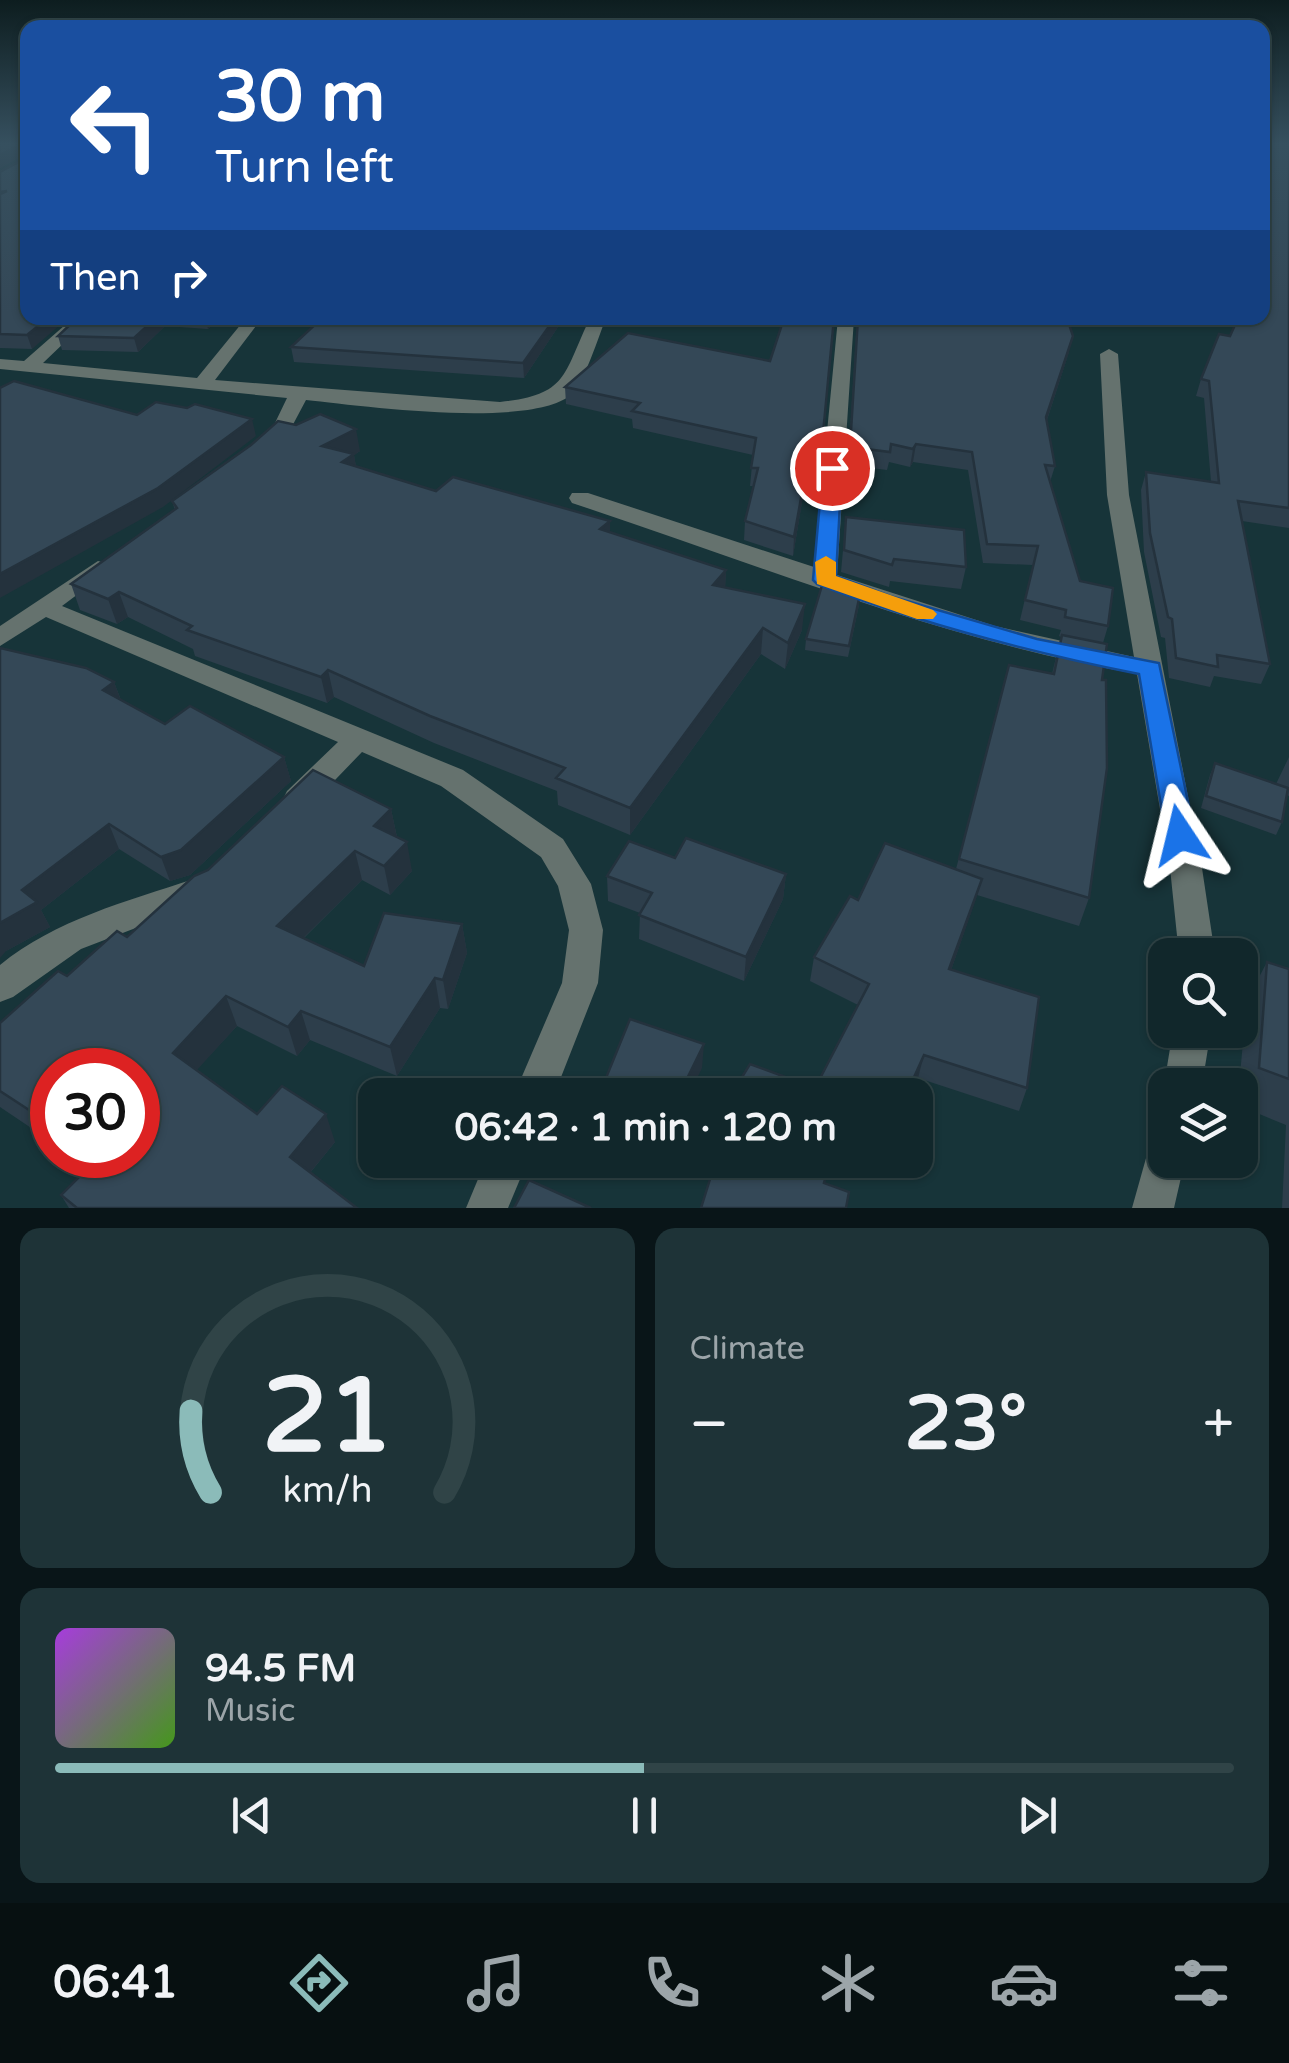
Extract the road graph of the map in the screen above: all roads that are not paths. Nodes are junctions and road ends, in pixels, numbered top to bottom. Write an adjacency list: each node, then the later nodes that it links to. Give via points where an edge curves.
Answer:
1 (74, 325): 7 (street)
2 (248, 325): 8 (street)
3 (595, 325): 9 (street, via 566,390 538,404 500,408)
4 (845, 325): 13 (street)
5 (1109, 354): 16 (street, via 1118,495)
6 (0, 364): 7 (street)
7 (29, 366): 8 (street)
8 (202, 383): 9 (street)
9 (299, 394): 10 (street, via 282,428)
10 (247, 462)
11 (580, 498): 13 (street)
12 (119, 554): 14 (street)
13 (824, 580): 16 (street, via 1035,646)
14 (43, 607): 15 (street); 17 (street)
15 (0, 638)
16 (1150, 668): 20 (street)
17 (358, 739): 18 (street); 22 (street, via 452,778 509,816 552,848 574,884 586,930 580,983)
18 (276, 820)
19 (224, 870): 21 (street, via 204,888 93,925 22,965)
20 (1195, 938)
21 (0, 986)
22 (541, 1078)
23 (500, 1178): 25 (street)
24 (1160, 1178): 26 (street)
25 (488, 1208)
26 (1153, 1208)

